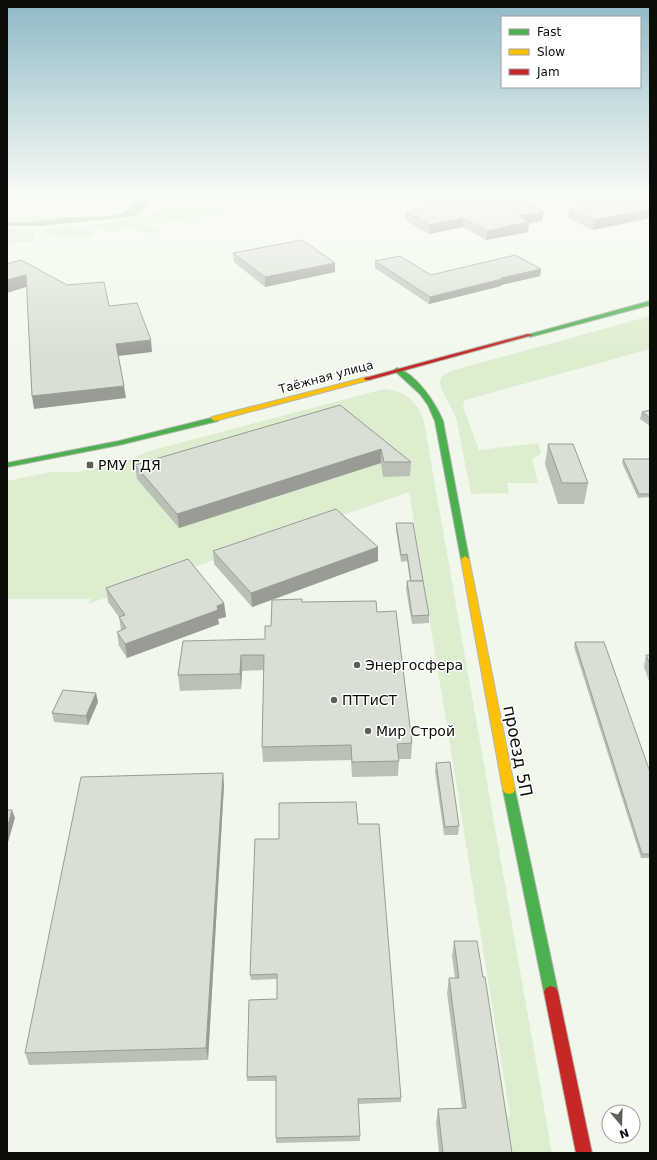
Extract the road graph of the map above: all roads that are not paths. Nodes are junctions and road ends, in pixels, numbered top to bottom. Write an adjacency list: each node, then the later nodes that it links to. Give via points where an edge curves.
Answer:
1 (650, 303): 2 (main road, Таёжная улица)
2 (397, 370): 3 (main road, Таёжная улица, via 149,436); 4 (main road, проезд 5П, via 427,395 439,421 503,758)
3 (7, 465)
4 (584, 1153)

